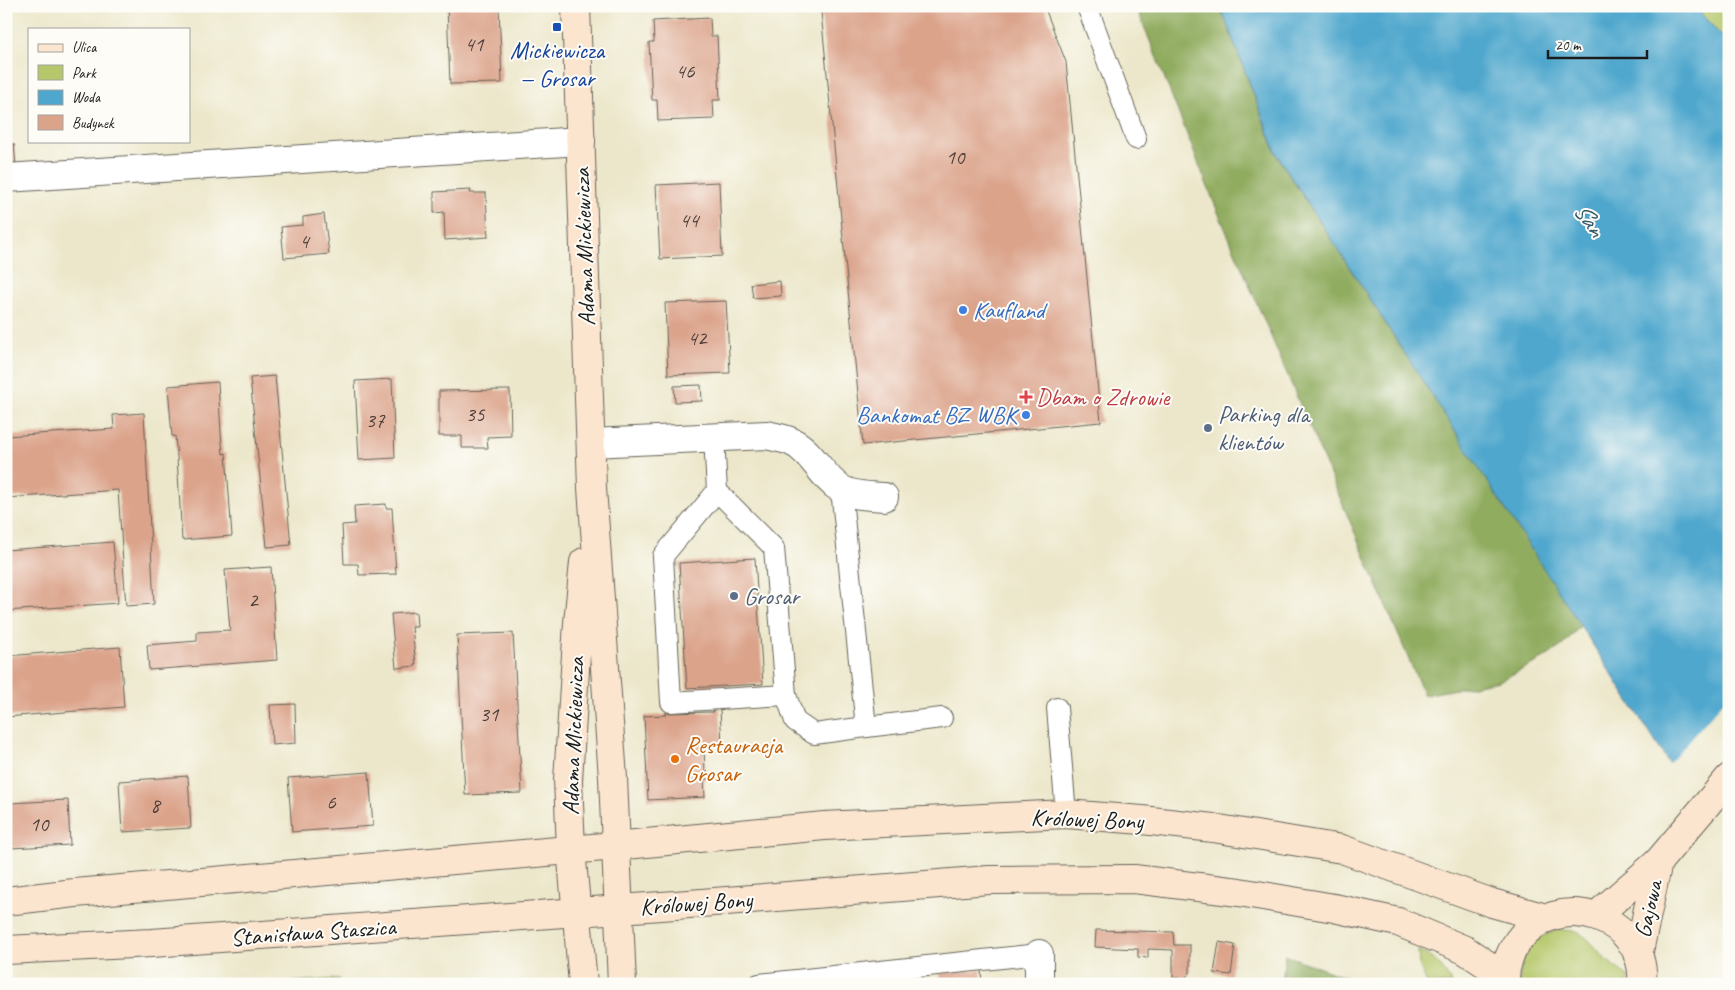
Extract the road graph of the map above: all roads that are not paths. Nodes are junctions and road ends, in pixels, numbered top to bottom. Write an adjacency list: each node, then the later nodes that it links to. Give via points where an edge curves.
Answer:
1 (576, 6): 4 (main road, Adama Mickiewicza)
2 (1087, 6): 3 (lane)
3 (1136, 139)
4 (581, 141): 5 (street); 7 (main road, Adama Mickiewicza)
5 (6, 178)
6 (714, 437): 7 (street); 9 (street, via 767,435 790,440); 10 (lane)
7 (591, 443): 8 (main road, Adama Mickiewicza)
8 (592, 488): 18 (main road, Adama Mickiewicza); 19 (main road, Adama Mickiewicza, via 578,623 569,770)
9 (841, 489): 11 (street); 15 (lane)
10 (716, 490): 12 (lane, via 774,548); 12 (lane, via 663,556 670,702)
11 (884, 497)
12 (786, 695): 15 (lane, via 795,721 814,734)
13 (1057, 708): 17 (lane)
14 (942, 718): 15 (lane)
15 (866, 727)
16 (1729, 778): 20 (main road, Gajowa)
17 (1066, 814): 18 (main road, Królowej Bony, via 824,826); 25 (main road, Królowej Bony, via 1204,827 1342,848 1492,903)
18 (615, 846): 19 (main road); 22 (main road, Adama Mickiewicza)
19 (571, 849): 21 (main road, via 75,892); 23 (main road, Adama Mickiewicza)
20 (1658, 862): 24 (main road, Gajowa); 28 (main road, Gajowa)
21 (6, 901)
22 (619, 909): 23 (main road, Stanisława Staszica); 29 (main road, Królowej Bony, via 989,880 1134,879 1334,908 1398,922 1465,950); 31 (main road, Adama Mickiewicza)
23 (576, 913): 26 (main road, Stanisława Staszica, via 162,943); 30 (main road, Adama Mickiewicza)
24 (1596, 916): 25 (main road, via 1562,913); 28 (main road, via 1621,931)
25 (1546, 918): 29 (main road, via 1533,925 1513,948 1507,961)
26 (6, 950)
27 (1039, 954): 32 (lane); 33 (street)
28 (1638, 956): 34 (main road)
29 (1505, 980)
30 (583, 984)
31 (622, 984)
32 (759, 984)
33 (1039, 984)
34 (1642, 984)

